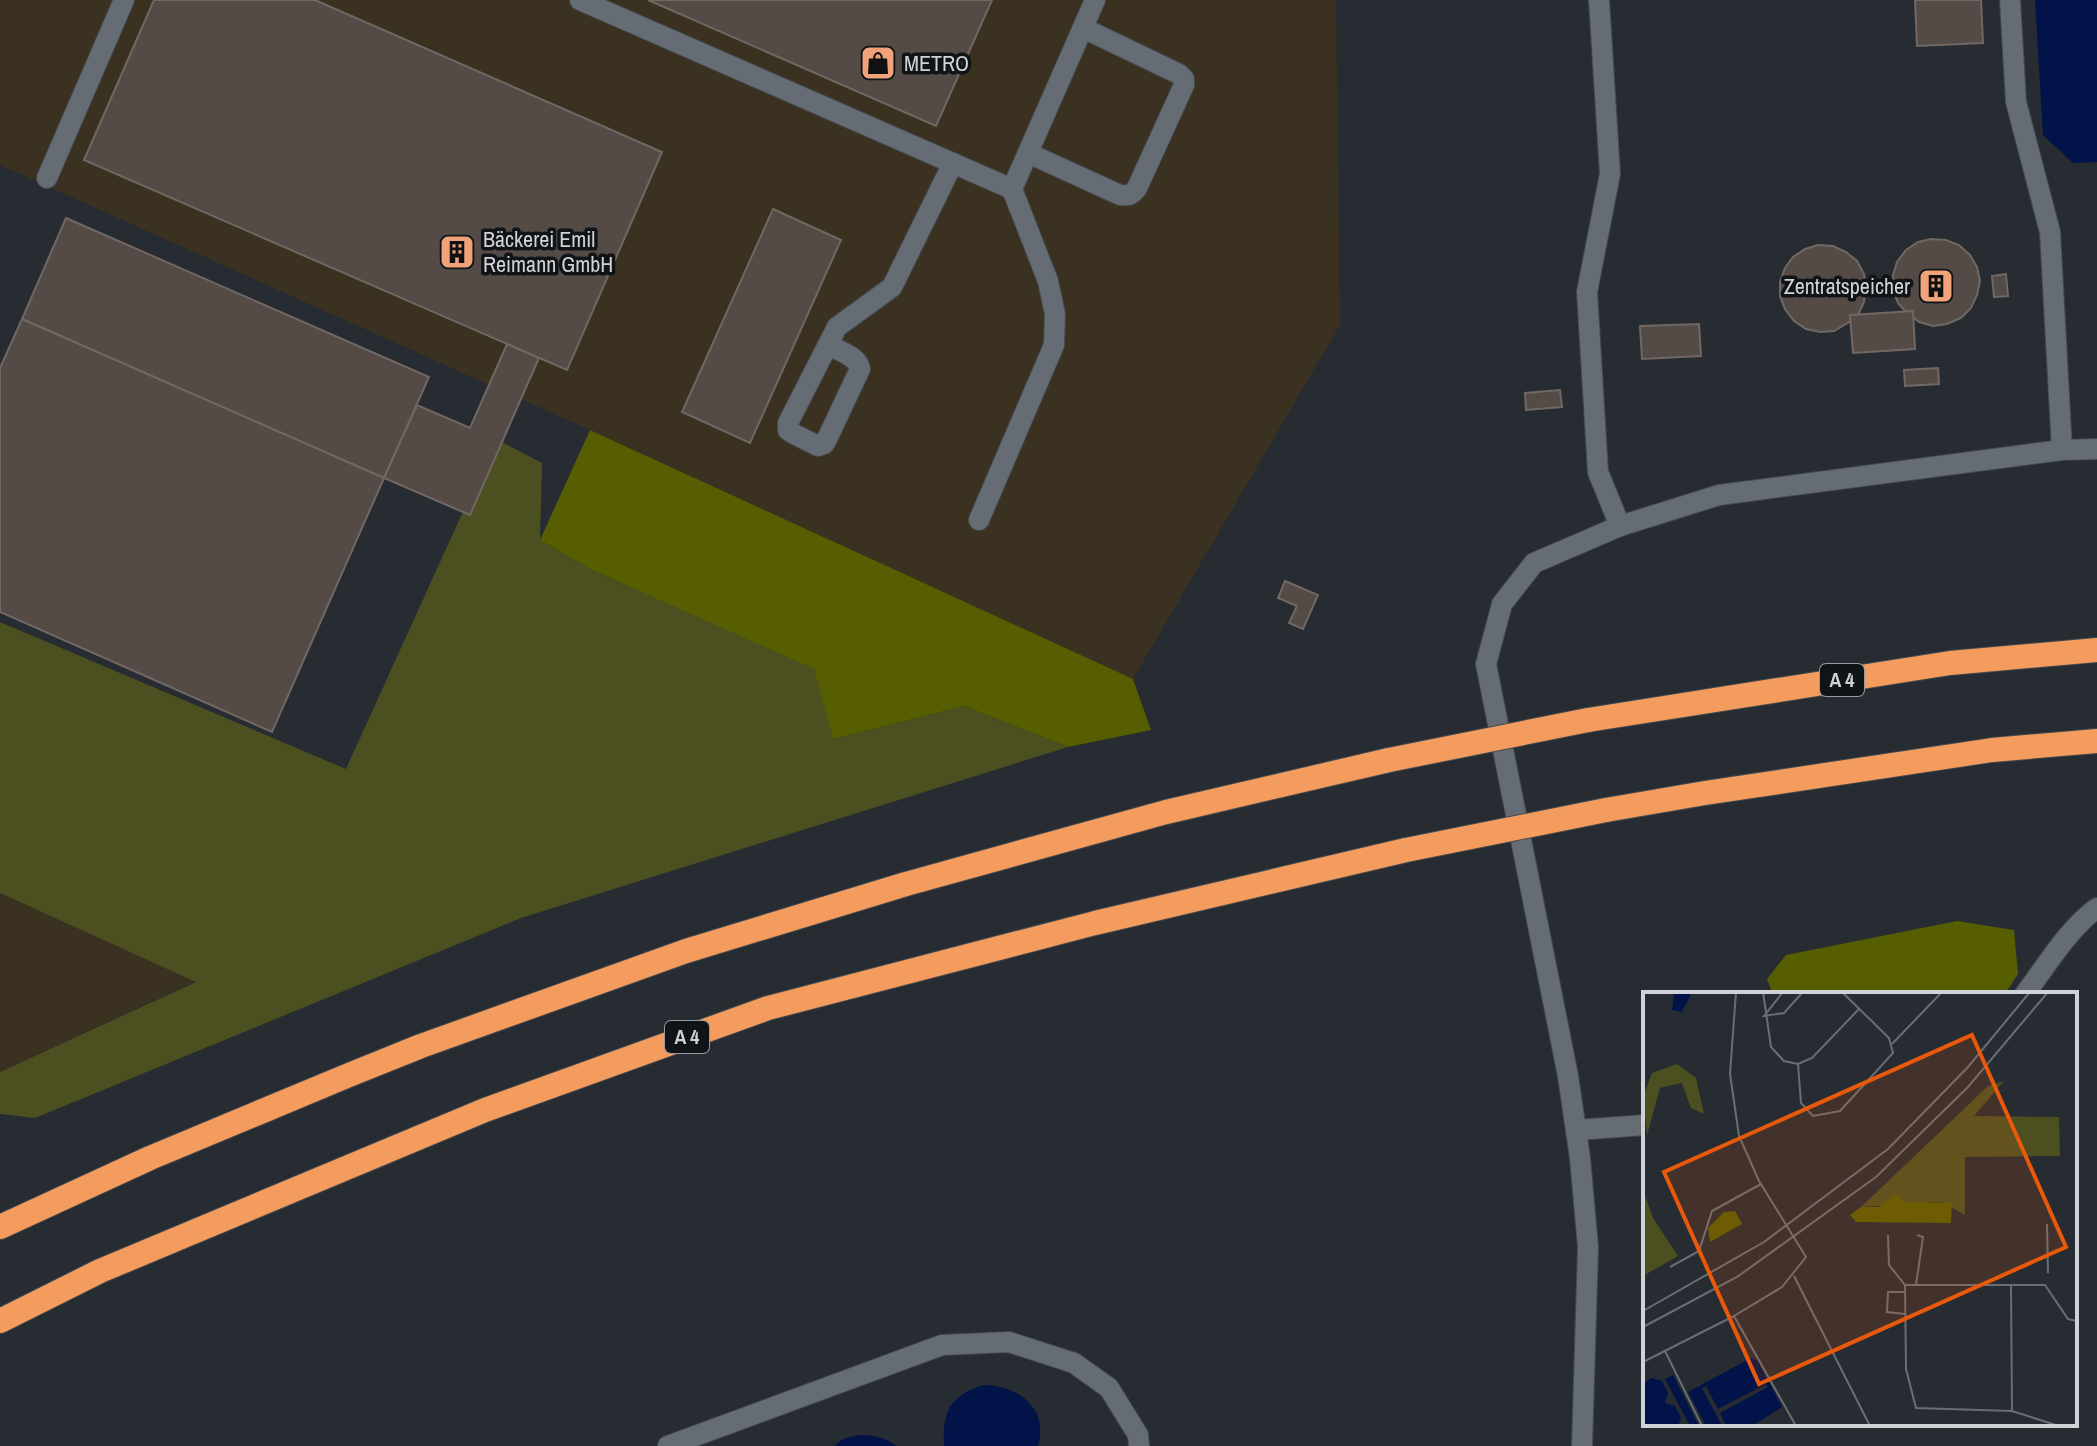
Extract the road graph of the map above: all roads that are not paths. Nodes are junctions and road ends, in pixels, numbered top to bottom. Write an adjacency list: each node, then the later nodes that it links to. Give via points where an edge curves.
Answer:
1 (124, 0): 9 (lane)
2 (580, 0): 8 (lane)
3 (1095, 0): 6 (lane)
4 (1599, 0): 15 (lane, via 1610,174 1587,292 1598,472)
5 (2010, 0): 13 (lane, via 2016,102 2050,232)
6 (1083, 28): 7 (lane); 7 (lane, via 1179,74 1184,85 1137,188 1128,196)
7 (1028, 153): 10 (lane)
8 (953, 163): 10 (lane); 11 (lane, via 892,287 837,327)
9 (47, 178)
10 (1012, 189): 14 (lane, via 1048,281 1054,345)
11 (828, 345): 11 (lane, via 788,423 788,430 818,446 827,439 860,369 855,359)
12 (2097, 449): 13 (lane)
13 (2062, 450): 15 (lane, via 1719,495)
14 (979, 520)
15 (1620, 526): 21 (lane, via 1534,563 1502,604 1486,664)
16 (2097, 650): 22 (highway, A 4, bridge, via 1950,663 1588,720 1166,812 686,951 421,1046 150,1158)
17 (2097, 741): 23 (highway, A 4, bridge, via 1992,750 1705,793 1406,850 768,1008 485,1110 100,1271)
18 (2097, 908): 19 (lane, via 2074,929)
19 (2027, 992)
20 (1643, 1125): 21 (lane)
21 (1576, 1130): 26 (lane, via 1588,1247)
22 (0, 1227)
23 (0, 1321)
24 (668, 1446): 25 (lane, via 942,1345 1009,1342 1074,1363 1109,1388 1138,1435)
25 (1139, 1446)
26 (1582, 1446)

